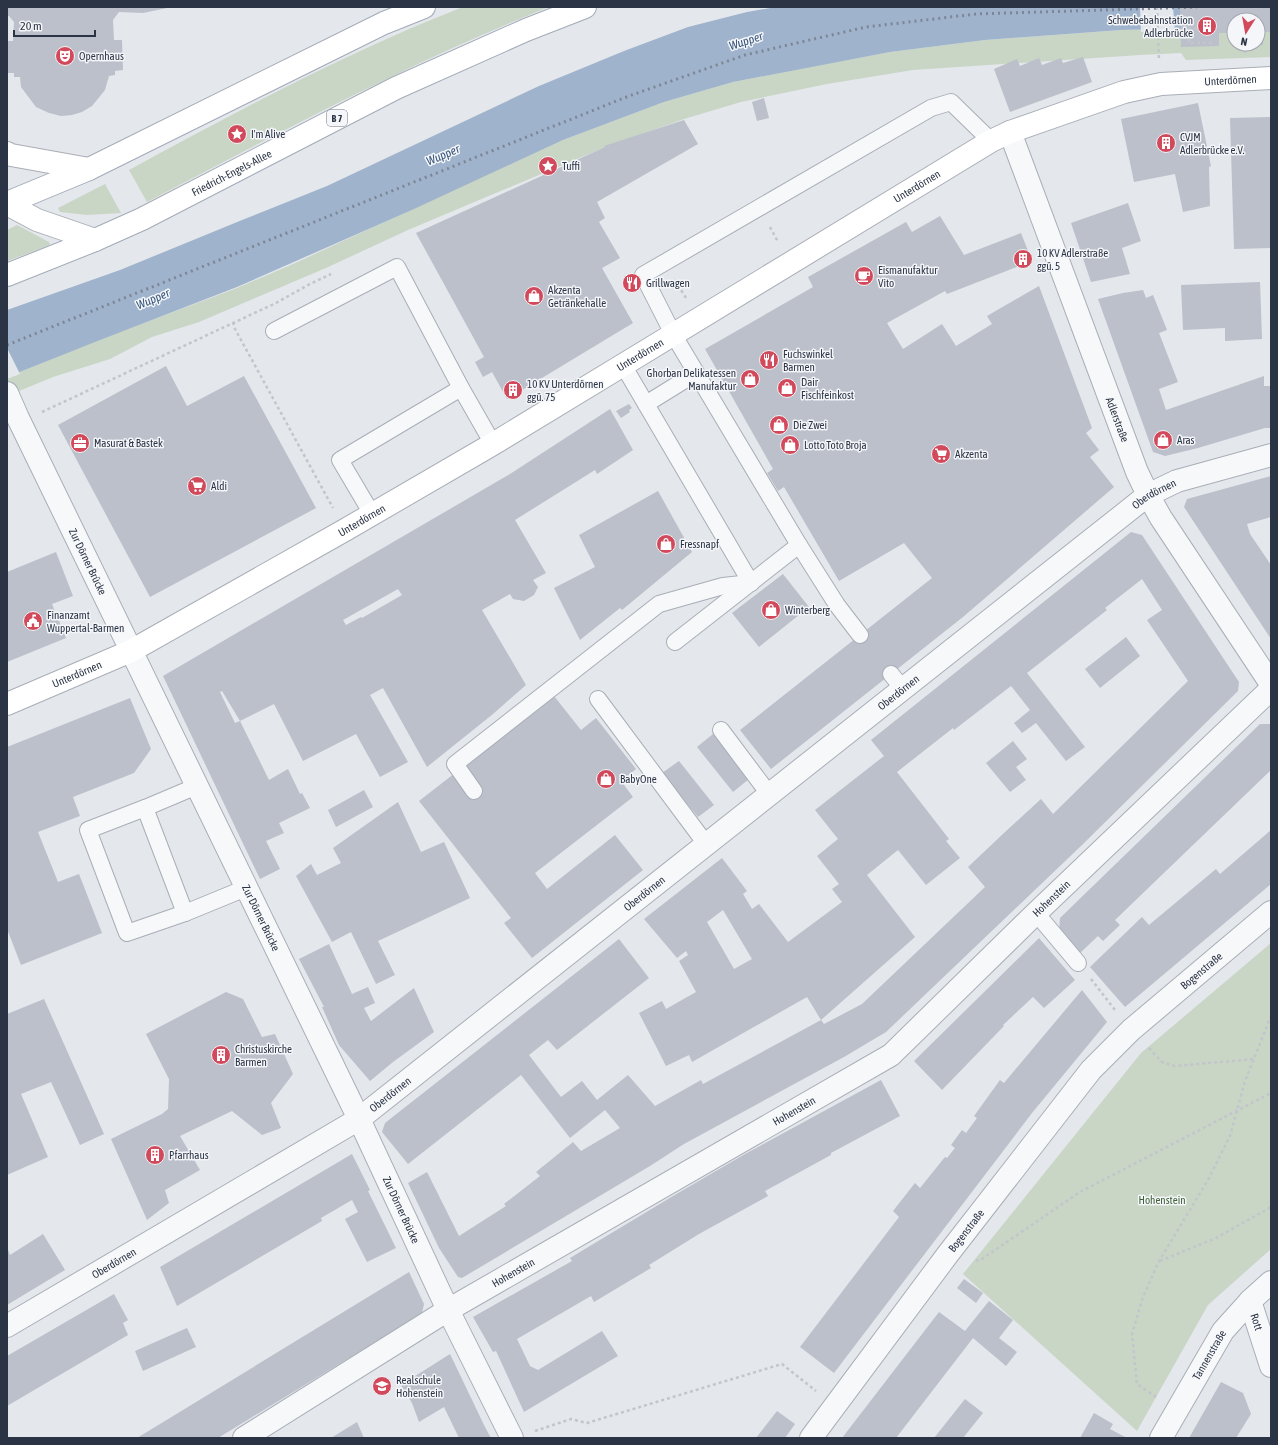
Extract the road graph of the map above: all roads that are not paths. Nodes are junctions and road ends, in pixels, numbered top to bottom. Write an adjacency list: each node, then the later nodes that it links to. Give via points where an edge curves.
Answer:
1 (424, 7): 7 (street, via 384,23)
2 (585, 7): 9 (street, Friedrich-Engels-Allee / B 7, via 526,30 396,88 142,219)
3 (1271, 78): 4 (street, Unterdörnen, via 1161,84 1124,92)
4 (1010, 132): 5 (street, Unterdörnen); 20 (street, Adlerstraße, via 1137,472)
5 (990, 141): 12 (street, Unterdörnen); 12 (lane, via 951,102 931,108 643,275)
6 (7, 152): 7 (street, via 34,160)
7 (89, 169): 8 (street)
8 (7, 204): 9 (street, via 37,220)
9 (95, 240): 10 (street, Friedrich-Engels-Allee / B 7)
10 (7, 275)
11 (274, 331): 15 (lane, via 397,267)
12 (673, 334): 13 (street, Unterdörnen); 14 (lane)
13 (623, 366): 17 (lane); 18 (street, Unterdörnen)
14 (696, 373): 17 (lane); 22 (lane)
15 (461, 388): 18 (lane); 21 (lane, via 340,460)
16 (11, 403): 26 (street, Zur Dörner Brücke)
17 (646, 404): 23 (lane)
18 (493, 444): 21 (street, Unterdörnen)
19 (1271, 455): 20 (street, Oberdörnen, via 1177,481)
20 (1148, 495): 27 (street, Adlerstraße); 34 (street, Oberdörnen, via 897,682)
21 (372, 514): 26 (street, Unterdörnen)
22 (799, 545): 23 (lane); 24 (lane, via 829,594)
23 (751, 583): 25 (lane); 33 (lane, via 723,586 659,604 455,764)
24 (860, 635)
25 (675, 642)
26 (131, 651): 30 (street, Unterdörnen); 32 (street, Zur Dörner Brücke)
27 (1271, 684)
28 (1271, 690): 40 (street, Hohenstein)
29 (598, 699): 36 (lane)
30 (7, 704)
31 (721, 730): 34 (lane)
32 (197, 786): 35 (lane); 37 (street, Zur Dörner Brücke)
33 (474, 791)
34 (769, 794): 36 (street, Oberdörnen)
35 (145, 808): 39 (lane); 39 (lane, via 88,830 127,933)
36 (706, 844): 42 (street, Oberdörnen)
37 (246, 888): 39 (lane); 42 (street, Zur Dörner Brücke)
38 (1271, 912): 50 (street, Bogenstraße, via 1132,1030 1091,1070 948,1254)
39 (185, 913)
40 (1036, 913): 41 (lane); 45 (street, Hohenstein, via 890,1055)
41 (1078, 963)
42 (359, 1119): 45 (street, Zur Dörner Brücke); 46 (street, Oberdörnen)
43 (1271, 1282): 44 (street, Tannenstraße)
44 (1250, 1301): 47 (street, Rott); 51 (street, Tannenstraße, via 1222,1331)
45 (448, 1310): 48 (street, Hohenstein); 49 (street, Zur Dörner Brücke)
46 (7, 1326)
47 (1271, 1366)
48 (244, 1438)
49 (512, 1438)
50 (811, 1438)
51 (1161, 1438)

